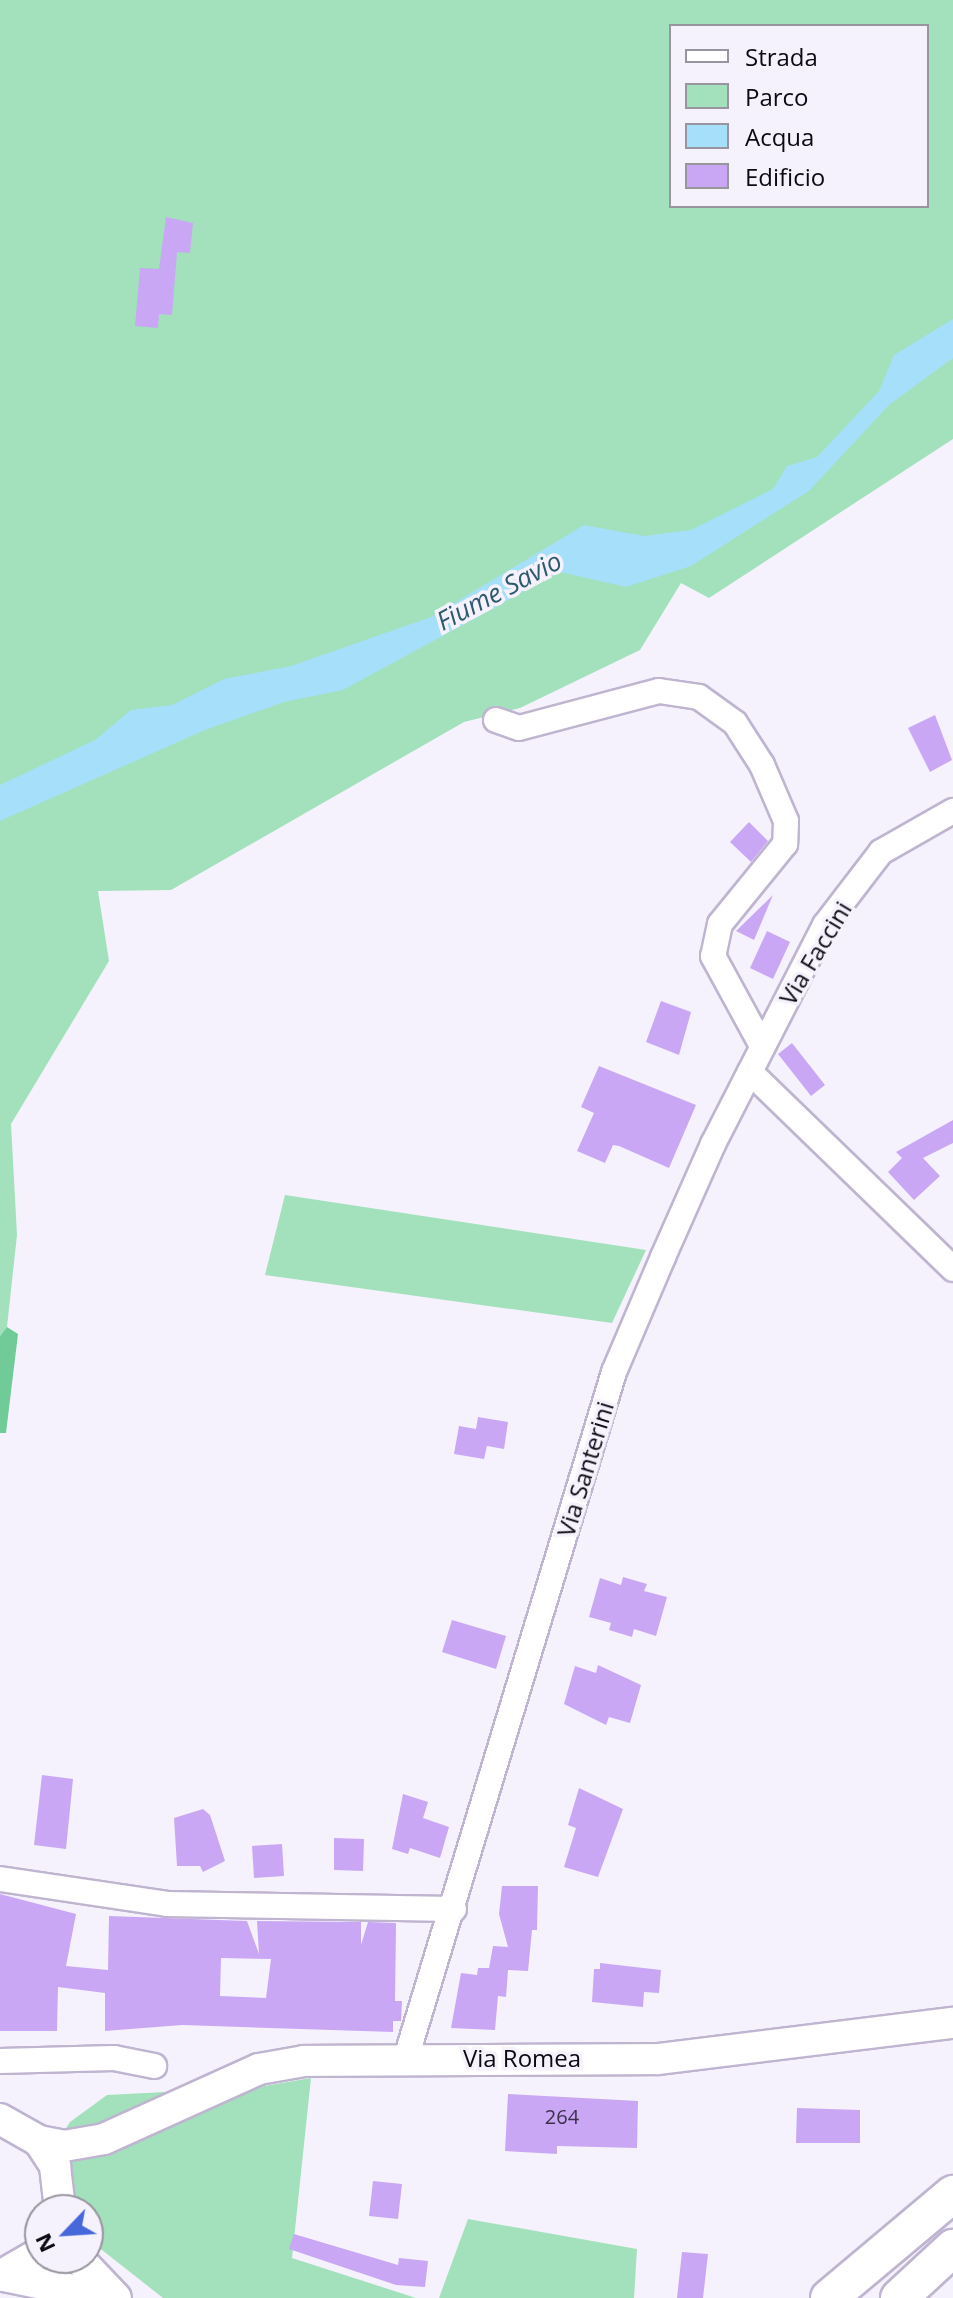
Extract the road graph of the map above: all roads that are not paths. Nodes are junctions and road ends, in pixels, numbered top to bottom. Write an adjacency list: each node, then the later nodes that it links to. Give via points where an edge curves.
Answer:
1 (496, 720): 3 (street, via 519,728 659,691 714,703 735,723 762,765 786,821 785,844 720,924 713,956)
2 (953, 811): 3 (street, Via Faccini, via 881,852 825,925)
3 (762, 1046): 4 (street, Via Santerini)
4 (750, 1072): 5 (street); 7 (street, Via Santerini, via 614,1372)
5 (953, 1269)
6 (0, 1879): 7 (street, via 167,1904)
7 (454, 1909): 9 (street, Via Santerini)
8 (953, 2023): 9 (main road, Via Romea, via 658,2059)
9 (406, 2058): 13 (main road, Via Romea, via 304,2061 259,2069)
10 (0, 2061): 11 (street, via 114,2058)
11 (154, 2066)
12 (0, 2119): 14 (main road, Via Romea)
13 (104, 2139): 14 (main road, Via Romea, via 64,2146); 16 (main road, Via Romea)
14 (39, 2141): 15 (main road, Via Romea, via 55,2166)
15 (60, 2194)
16 (66, 2194)
17 (953, 2194): 24 (highway)
18 (953, 2215): 25 (highway)
19 (953, 2248): 26 (highway)
20 (24, 2263): 22 (main road)
21 (92, 2274): 23 (main road)
22 (2, 2276): 23 (main road)
23 (114, 2298)
24 (829, 2298)
25 (864, 2298)
26 (899, 2298)

